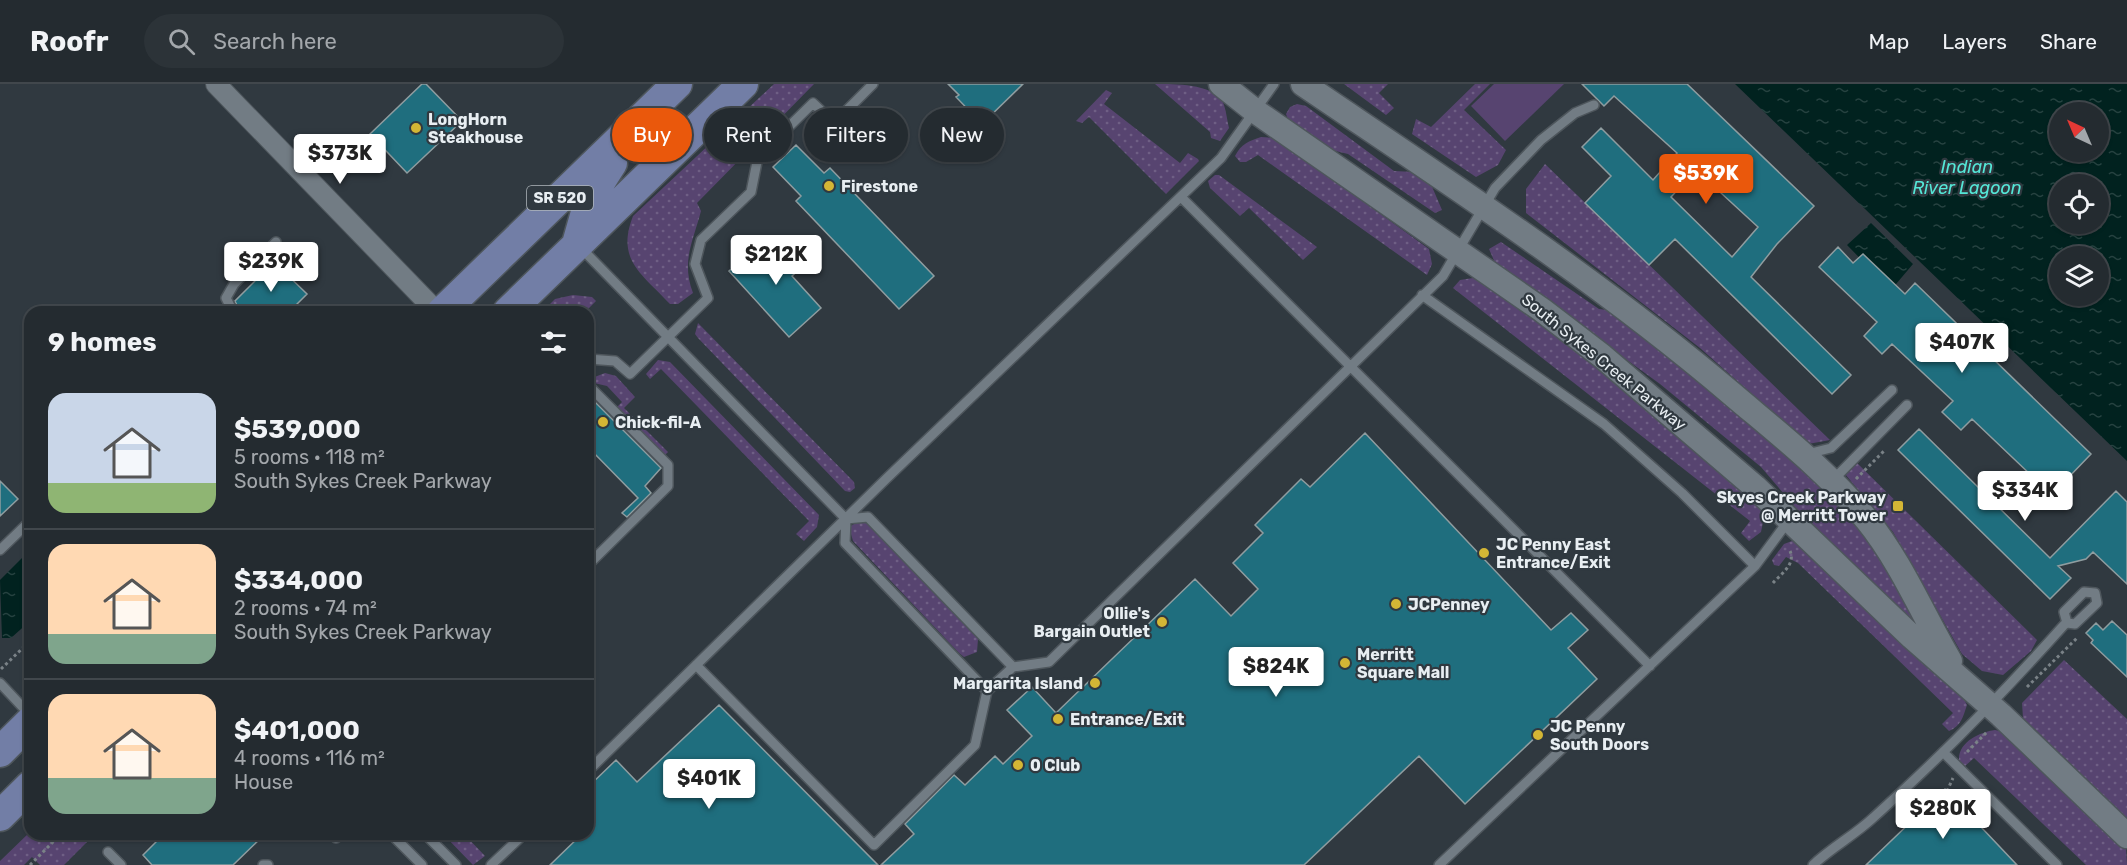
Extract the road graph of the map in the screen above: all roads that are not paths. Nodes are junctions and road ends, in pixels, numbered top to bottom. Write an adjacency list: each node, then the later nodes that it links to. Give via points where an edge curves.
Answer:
1 (216, 84): 17 (street)
2 (743, 84): 13 (main road, SR 520)
3 (1221, 84): 9 (street, South Sykes Creek Parkway)
4 (1274, 84): 9 (lane)
5 (1303, 84): 11 (street, South Sykes Creek Parkway)
6 (871, 85): 20 (lane, via 834,123 813,102 758,158 751,192 701,240 695,264 708,298)
7 (675, 86): 13 (main road, via 604,172 590,198); 18 (main road, SR 520)
8 (1594, 105): 11 (lane, via 1575,113 1550,132 1495,188)
9 (1255, 111): 10 (lane, via 1221,158); 14 (street, South Sykes Creek Parkway)
10 (1181, 197): 22 (lane); 28 (lane)
11 (1485, 207): 14 (lane); 26 (street, South Sykes Creek Parkway, via 1639,318)
12 (276, 242): 16 (lane, via 234,284 226,298)
13 (577, 244): 19 (main road, SR 520); 20 (lane)
14 (1457, 252): 15 (lane, via 1443,276); 30 (street, South Sykes Creek Parkway, via 1602,356)
15 (1422, 295): 22 (lane); 33 (lane, via 1604,424 1682,493)
16 (230, 306)
17 (431, 306)
18 (448, 306)
19 (514, 306)
20 (669, 337): 21 (lane, via 630,374 615,361); 28 (lane)
21 (594, 359)
22 (1350, 365): 36 (lane); 37 (lane, via 1049,662)
23 (1892, 390): 26 (lane, via 1831,448)
24 (594, 391): 32 (lane, via 668,465 668,486)
25 (1907, 405): 27 (lane)
26 (1804, 454): 27 (street, South Sykes Creek Parkway)
27 (1837, 486): 38 (street, South Sykes Creek Parkway, via 1870,523)
28 (846, 519): 35 (lane); 37 (lane, via 868,518); 40 (lane, via 846,543)
29 (24, 527): 31 (lane)
30 (1796, 527): 33 (lane); 38 (street, South Sykes Creek Parkway)
31 (0, 550)
32 (594, 559)
33 (1755, 566): 36 (lane)
34 (2067, 623): 34 (lane, via 2075,624 2097,603 2097,591 2084,592 2064,612); 41 (lane)
35 (696, 665): 40 (lane, via 874,845 975,745); 46 (lane)
36 (1650, 666): 58 (lane)
37 (1013, 667): 40 (lane)
38 (1959, 676): 41 (street, South Sykes Creek Parkway)
39 (0, 684): 42 (lane)
40 (987, 691)
41 (1990, 705): 45 (lane); 49 (street, South Sykes Creek Parkway)
42 (24, 709)
43 (24, 728): 44 (main road)
44 (0, 752)
45 (1943, 752): 59 (lane, via 1871,820); 60 (lane)
46 (594, 765)
47 (24, 792): 48 (main road)
48 (0, 816)
49 (2127, 836)
50 (397, 840): 55 (lane)
51 (431, 840): 56 (lane)
52 (518, 840): 57 (lane)
53 (108, 852): 54 (lane)
54 (121, 865)
55 (422, 865)
56 (456, 865)
57 (491, 865)
58 (1439, 865)
59 (1813, 865)
60 (2057, 865)

